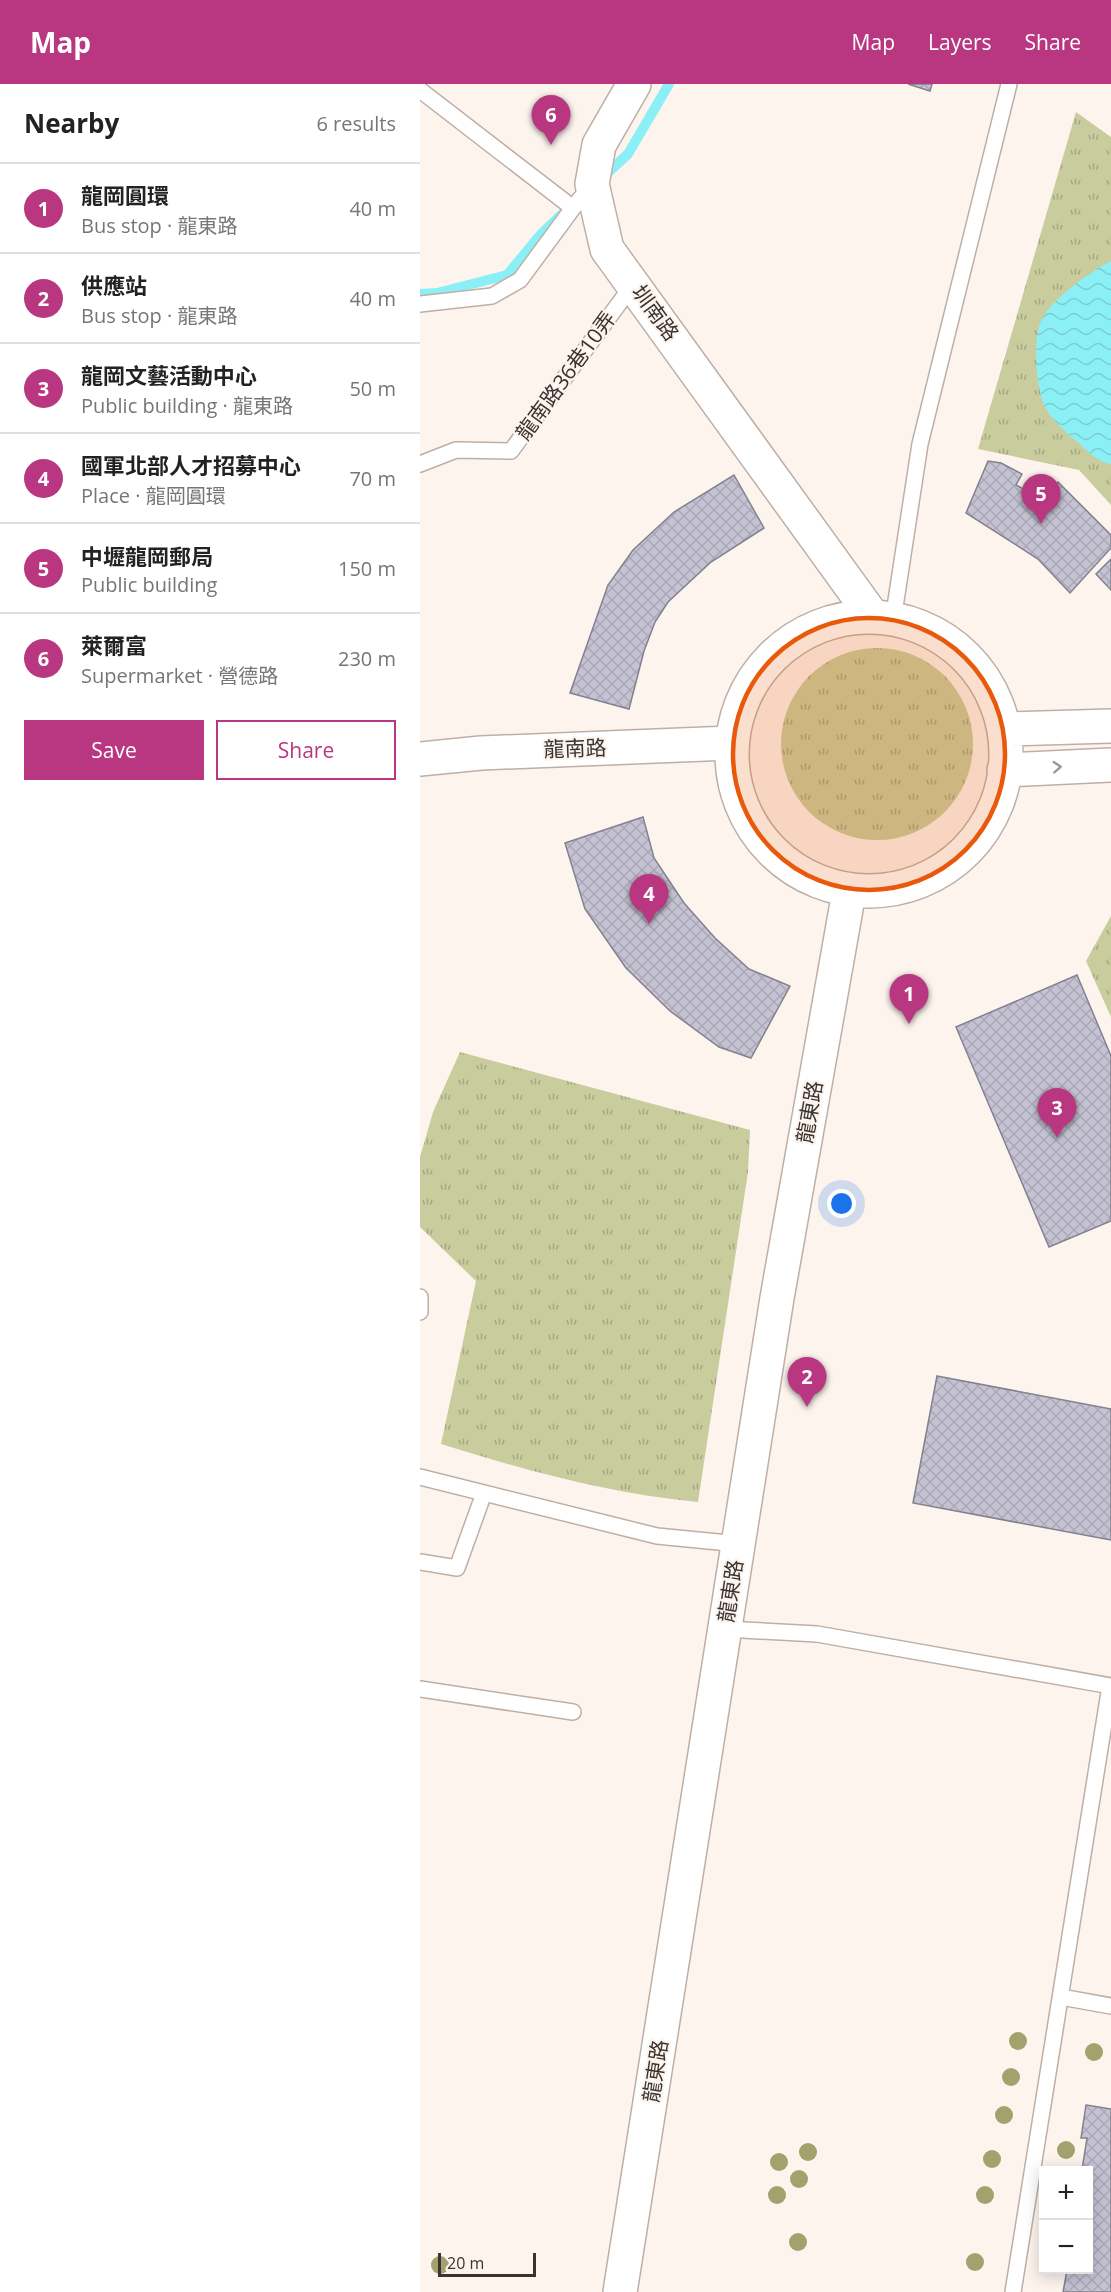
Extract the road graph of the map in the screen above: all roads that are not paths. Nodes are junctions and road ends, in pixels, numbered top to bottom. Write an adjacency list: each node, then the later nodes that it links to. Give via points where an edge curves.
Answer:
1 (634, 84): 4 (street, via 599,145)
2 (1009, 84): 8 (lane, via 920,444)
3 (420, 90): 4 (lane)
4 (582, 196): 5 (street, 圳南路, via 607,249); 6 (lane, via 520,280 492,296)
5 (634, 284): 7 (lane, 龍南路36巷10弄, via 511,451 456,450); 8 (street, 圳南路)
6 (420, 304)
7 (420, 464)
8 (882, 617): 10 (street, via 927,629 958,651 984,677 999,706); 11 (street, via 820,622 791,642 757,672 739,708)
9 (1111, 726): 10 (street)
10 (1004, 729): 14 (street)
11 (730, 743): 12 (street, 龍南路); 15 (street, via 738,790 750,825 776,854 806,877)
12 (420, 759)
13 (1111, 765): 14 (street, one-way to 13)
14 (1004, 770): 15 (street, via 995,813 972,848 927,879 887,889)
15 (849, 892): 20 (street, 龍東路, via 777,1298)
16 (420, 1297): 17 (lane)
17 (420, 1312)
18 (420, 1477): 19 (lane)
19 (484, 1493): 20 (lane, via 657,1536); 21 (lane, via 457,1568)
20 (739, 1544): 22 (street, 龍東路)
21 (420, 1562)
22 (725, 1629): 23 (lane, via 817,1634); 28 (street, 龍東路)
23 (1110, 1686): 26 (lane)
24 (420, 1689): 25 (lane)
25 (573, 1712)
26 (1061, 1997): 27 (lane); 29 (lane)
27 (1111, 2006)
28 (620, 2292)
29 (1013, 2292)

